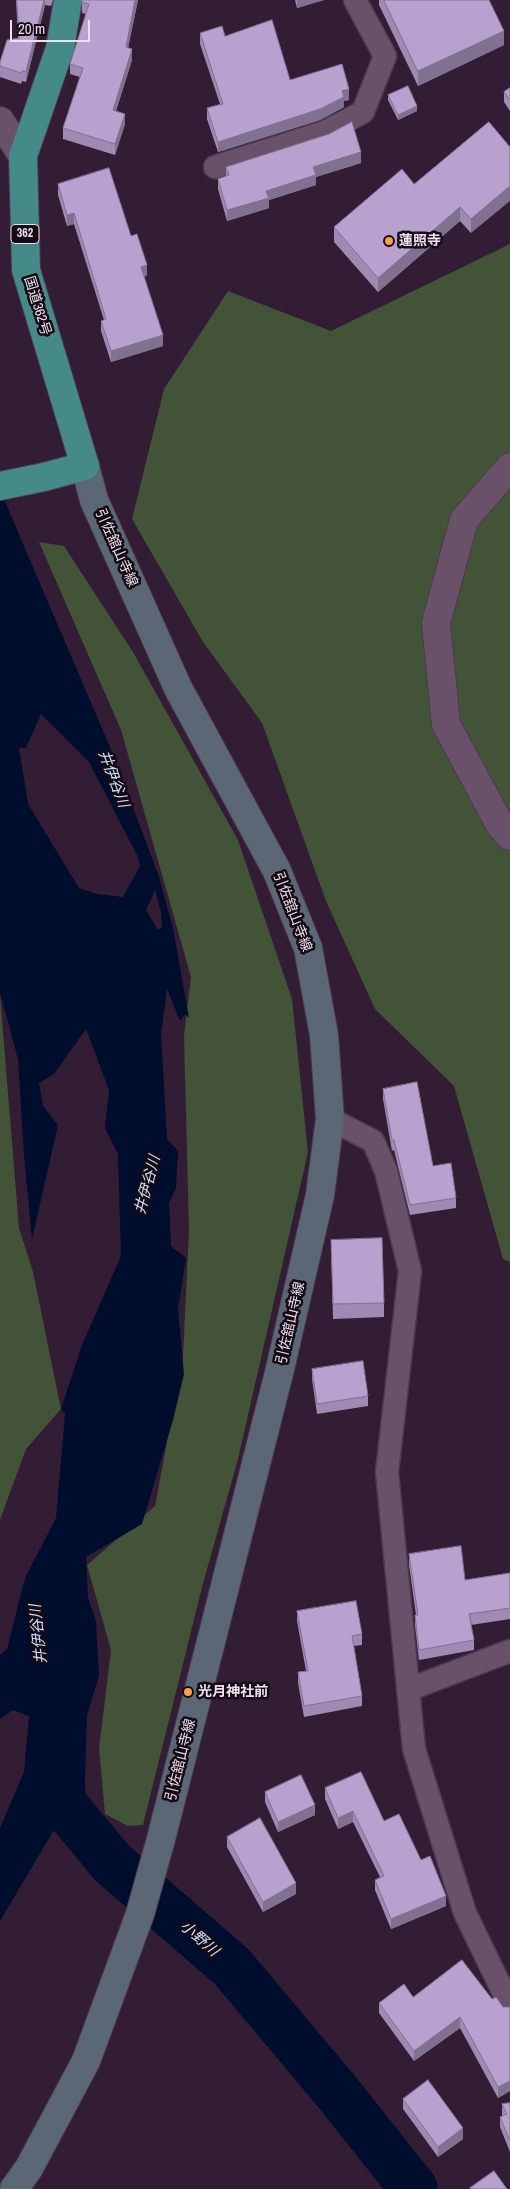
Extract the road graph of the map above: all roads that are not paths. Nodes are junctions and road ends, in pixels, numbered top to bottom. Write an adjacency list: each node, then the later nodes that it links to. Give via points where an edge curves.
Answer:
1 (68, 0): 4 (highway, 国道362号 / 362, via 60,48)
2 (355, 0): 5 (street, via 385,56 363,112 325,132)
3 (0, 121): 4 (street)
4 (23, 156): 6 (highway, 国道362号 / 362, via 26,270)
5 (215, 167)
6 (85, 466): 8 (highway); 10 (main road, 引佐舘山寺線, via 94,500 178,688 277,871 308,948 324,1035)
7 (510, 467): 9 (street, via 464,520 436,623 446,724 500,825)
8 (0, 486)
9 (510, 836)
10 (330, 1119): 12 (street, via 373,1141 386,1171 410,1270 387,1472); 14 (main road, 引佐舘山寺線, via 320,1195 280,1369 140,1914 86,2061 29,2168)
11 (510, 1651): 12 (street)
12 (410, 1689): 13 (street, via 414,1749 465,1912)
13 (510, 2006)
14 (14, 2189)

